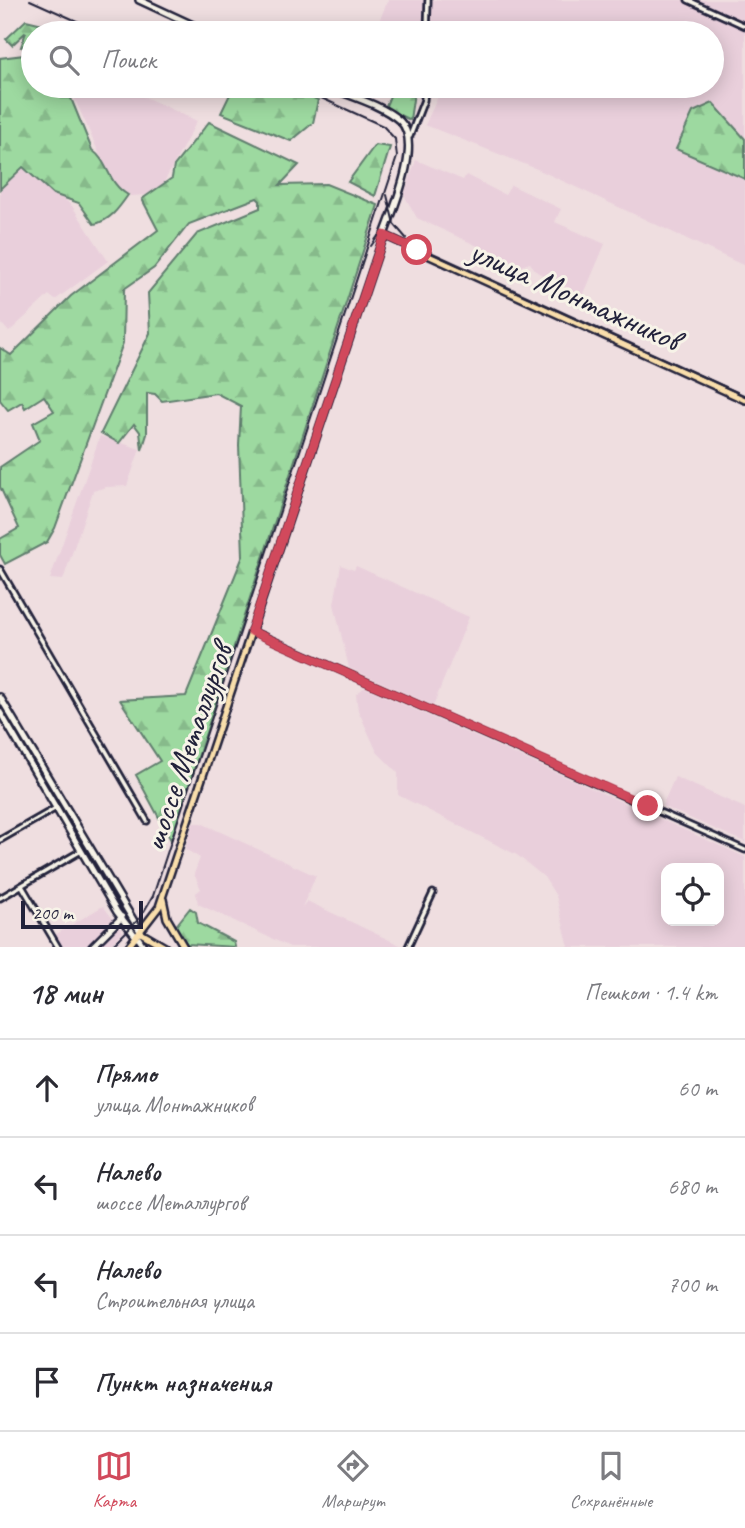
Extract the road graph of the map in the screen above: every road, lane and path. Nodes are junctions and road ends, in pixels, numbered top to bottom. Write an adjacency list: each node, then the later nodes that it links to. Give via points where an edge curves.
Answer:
1 (139, 0): 4 (main road)
2 (428, 0): 5 (street)
3 (688, 0): 6 (street)
4 (184, 21)
5 (427, 21)
6 (745, 26)
7 (351, 98): 9 (main road, via 398,120)
8 (424, 98): 9 (street)
9 (410, 136): 10 (main road, шоссе Металлургов, via 409,157)
10 (384, 235): 11 (main road, улица Монтажников); 13 (main road, шоссе Металлургов)
11 (745, 400)
12 (0, 569): 17 (street)
13 (251, 631): 20 (street); 24 (main road, шоссе Металлургов)
14 (0, 698): 15 (main road)
15 (2, 710): 16 (main road); 19 (main road)
16 (56, 808): 18 (street); 21 (main road)
17 (146, 821)
18 (0, 840)
19 (88, 847): 21 (main road); 26 (main road)
20 (745, 850)
21 (81, 851): 22 (street); 27 (main road)
22 (22, 885): 25 (street); 30 (street)
23 (433, 893): 35 (street)
24 (163, 894): 28 (main road, шоссе Металлургов); 34 (main road, via 166,914)
25 (0, 898)
26 (127, 914): 27 (main road); 28 (main road)
27 (121, 918): 28 (main road); 31 (main road)
28 (139, 937): 29 (main road); 32 (main road, шоссе Металлургов); 33 (main road)
29 (161, 946)
30 (58, 947)
31 (92, 947)
32 (128, 947)
33 (144, 947)
34 (184, 947)
35 (408, 947)

